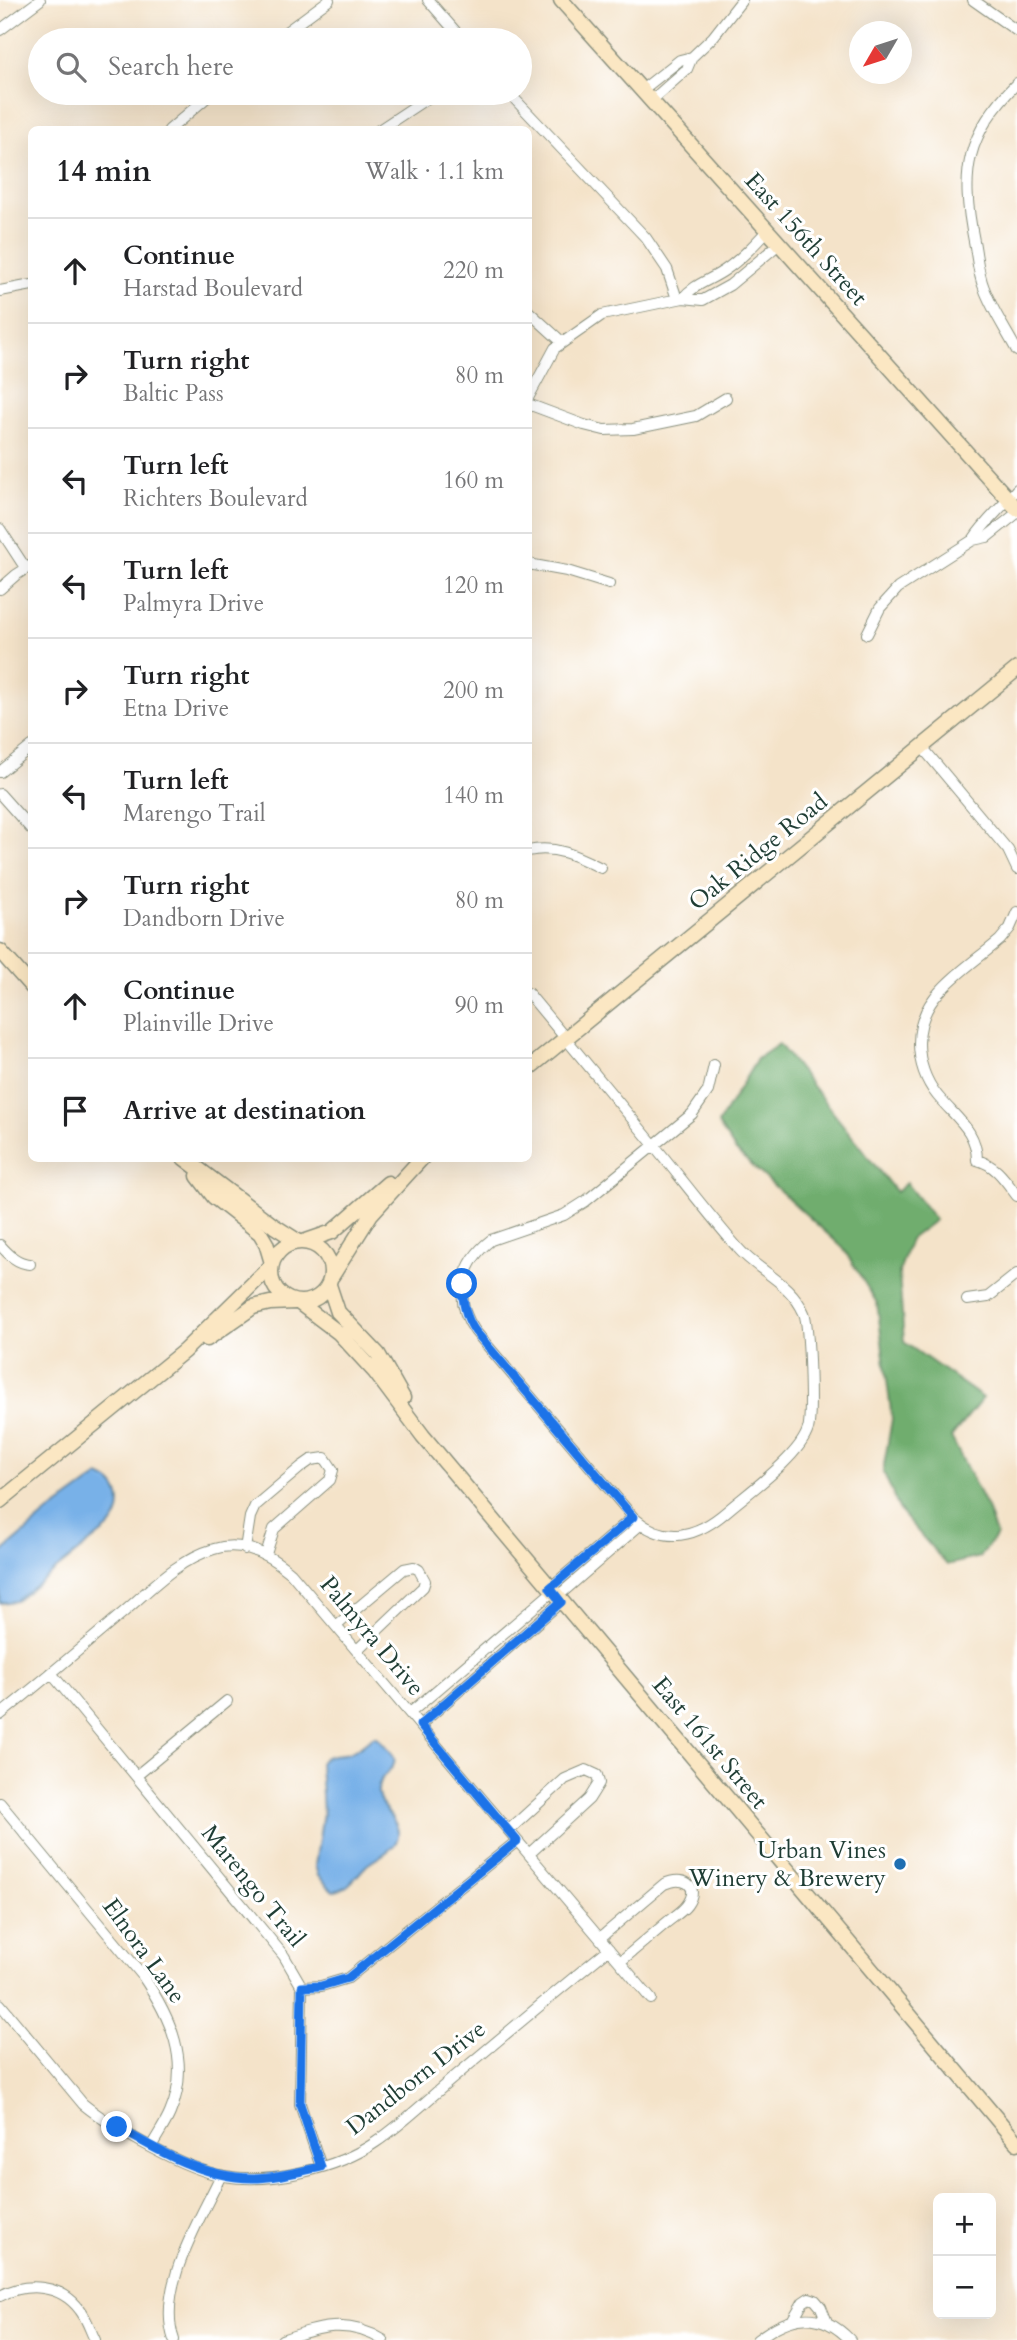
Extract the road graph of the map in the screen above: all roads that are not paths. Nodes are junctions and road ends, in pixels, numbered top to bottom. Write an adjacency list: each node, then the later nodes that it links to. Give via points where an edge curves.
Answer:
1 (40, 0): 7 (street)
2 (329, 0): 8 (street)
3 (428, 0): 9 (street)
4 (561, 0): 12 (street, East 156th Street)
5 (742, 0): 12 (street, via 692,57 687,69)
6 (973, 0): 10 (street)
7 (2, 24)
8 (291, 28)
9 (452, 28)
10 (1017, 31)
11 (1017, 83): 25 (street, via 991,112 974,143 966,188 983,287)
12 (647, 95): 18 (street, East 156th Street)
13 (198, 105): 16 (street)
14 (417, 105): 17 (street)
15 (520, 105): 22 (street, via 646,238)
16 (174, 126)
17 (385, 126)
18 (768, 231): 19 (street, East 156th Street); 22 (street, via 726,270 690,288)
19 (779, 244): 22 (street, via 721,290 702,300); 29 (street, East 156th Street)
20 (28, 286): 21 (street)
21 (0, 291)
22 (680, 299): 24 (street, via 602,315)
23 (532, 315): 24 (street)
24 (562, 342): 26 (street)
25 (1017, 351)
26 (532, 391)
27 (726, 398): 28 (street, via 683,421 623,430 584,425)
28 (532, 406)
29 (1015, 503): 31 (street, via 981,527); 31 (street, via 987,537)
30 (0, 529): 33 (street)
31 (973, 540): 37 (street, via 898,588 880,608)
32 (532, 565): 35 (street)
33 (28, 566)
34 (28, 568): 36 (street)
35 (609, 584)
36 (0, 589)
37 (867, 634)
38 (1017, 669): 39 (street, Oak Ridge Road)
39 (922, 747): 46 (street, via 1008,850); 51 (street, Oak Ridge Road)
40 (28, 749): 41 (street)
41 (0, 772)
42 (0, 794): 43 (street)
43 (28, 826)
44 (532, 850): 45 (street, via 570,852)
45 (600, 868)
46 (1017, 869)
47 (1017, 912): 59 (street, via 1000,940 933,999 920,1031 919,1053 933,1091 976,1142 977,1160 995,1168)
48 (0, 951): 49 (street)
49 (28, 982)
50 (532, 998): 51 (street)
51 (566, 1039): 53 (street, Oak Ridge Road); 54 (street)
52 (714, 1065): 54 (street, via 708,1091 692,1114)
53 (532, 1066)
54 (653, 1145): 71 (street, via 564,1215 491,1240 473,1258 462,1284 467,1319 475,1331); 71 (street, via 739,1250 790,1290 805,1315 810,1393 808,1429 796,1451 714,1523 687,1535 672,1535)
55 (187, 1162): 63 (street, via 215,1197 260,1233)
56 (189, 1162): 60 (street)
57 (415, 1162): 60 (street, via 335,1230)
58 (416, 1162): 65 (street, via 371,1214)
59 (1017, 1196)
60 (301, 1242): 63 (street, via 284,1247); 65 (street, via 321,1249 328,1257)
61 (0, 1245): 62 (street, via 11,1257)
62 (30, 1264)
63 (272, 1265): 67 (street, via 278,1292); 68 (street)
64 (1017, 1274): 66 (street, via 988,1297)
65 (330, 1280): 67 (street, via 315,1300); 69 (street, East 161st Street, via 338,1312 378,1354)
66 (967, 1300)
67 (297, 1302): 68 (street, via 253,1307); 69 (street, East 161st Street, via 339,1333)
68 (184, 1351): 70 (street)
69 (423, 1436): 74 (street, East 161st Street)
70 (0, 1501)
71 (637, 1520): 74 (street)
72 (246, 1549): 73 (street, Palmyra Drive); 73 (street, via 255,1506 301,1466 325,1458 333,1470 330,1480 274,1529); 77 (street, Palmyra Drive, via 212,1549 179,1565)
73 (266, 1554): 75 (street, Palmyra Drive, via 291,1573)
74 (555, 1595): 80 (street); 81 (street); 93 (street, East 161st Street)
75 (336, 1626): 76 (street, Palmyra Drive); 76 (street, via 404,1569 419,1570 423,1587)
76 (357, 1650): 80 (street, Palmyra Drive)
77 (51, 1673): 79 (street, Palmyra Drive); 82 (street, Marengo Trail)
78 (227, 1701): 82 (street)
79 (2, 1710)
80 (410, 1713): 81 (street, Palmyra Drive)
81 (420, 1725): 84 (street, Palmyra Drive)
82 (136, 1776): 90 (street, Marengo Trail, via 285,1956)
83 (0, 1803): 94 (street, Elnora Lane, via 142,1975 171,2023 178,2060 176,2091)
84 (509, 1830): 85 (street, Palmyra Drive); 86 (street, via 565,1779 586,1770 597,1775 599,1783 590,1799)
85 (517, 1841): 86 (street, Palmyra Drive); 90 (street, via 348,1978)
86 (528, 1854): 87 (street, Palmyra Drive)
87 (600, 1938): 88 (street, Palmyra Drive); 89 (street, via 664,1884 675,1879 688,1884 691,1892 685,1907)
88 (609, 1949): 89 (street, Palmyra Drive); 95 (street, Dandborn Drive, via 375,2143)
89 (620, 1962): 91 (street, Palmyra Drive)
90 (302, 1987): 95 (street, Marengo Trail, via 300,2104)
91 (651, 1998)
92 (0, 2004): 94 (street, Dandborn Drive, via 83,2104)
93 (1017, 2143)
94 (151, 2147): 96 (street, Dandborn Drive)
95 (321, 2167): 96 (street, Dandborn Drive, via 277,2177)
96 (221, 2175): 101 (street, via 171,2291 169,2326)
97 (0, 2296): 100 (street, via 27,2286 63,2294 80,2310)
98 (793, 2319): 99 (street); 99 (street, via 809,2298 821,2307); 104 (street)
99 (827, 2322): 105 (street)
100 (95, 2340)
101 (174, 2340)
102 (282, 2340): 103 (street, via 341,2326)
103 (383, 2340)
104 (757, 2340)
105 (850, 2340)

